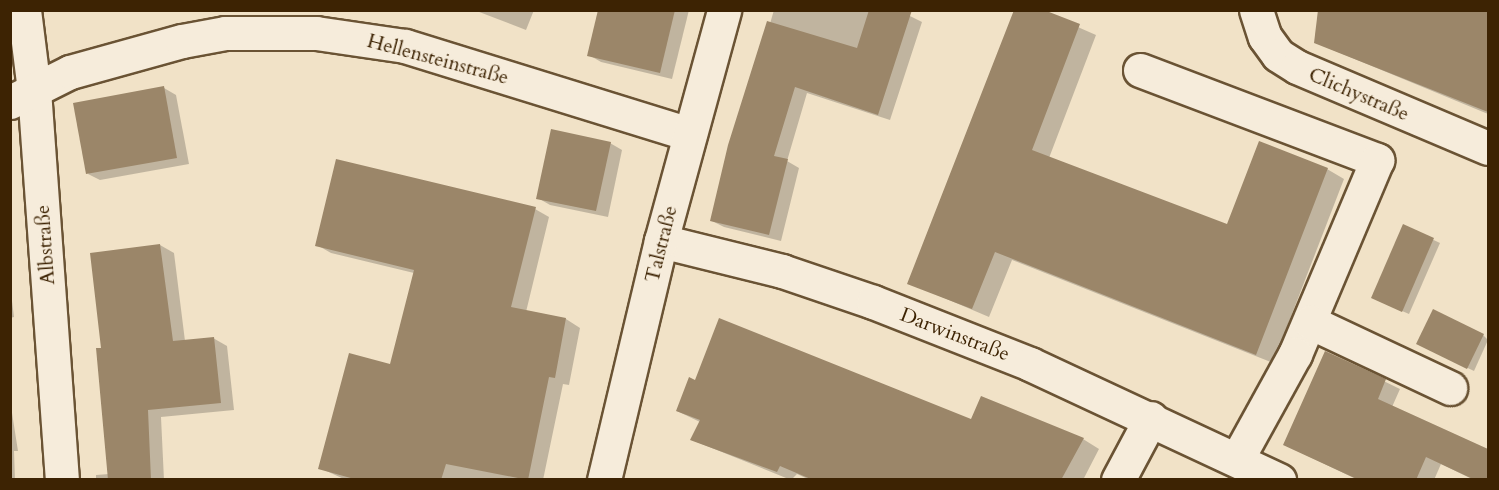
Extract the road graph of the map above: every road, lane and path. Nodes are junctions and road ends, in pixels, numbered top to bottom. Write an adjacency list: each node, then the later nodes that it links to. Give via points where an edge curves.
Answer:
1 (24, 10): 6 (street, Albstraße)
2 (724, 10): 7 (street, Talstraße)
3 (1256, 10): 8 (street, Clichystraße, via 1265,37 1278,55 1297,68)
4 (317, 22): 6 (street, Hellensteinstraße, via 182,40 101,62); 7 (street, Hellensteinstraße)
5 (1140, 70): 10 (street, via 1377,160)
6 (22, 96): 15 (street, Albstraße)
7 (690, 134): 9 (street, Talstraße)
8 (1488, 148)
9 (661, 241): 12 (street, Darwinstraße, via 782,271 873,302 1030,364); 16 (street, Talstraße)
10 (1310, 321): 11 (street); 13 (street)
11 (1450, 388)
12 (1151, 418): 13 (street, Darwinstraße); 14 (street)
13 (1237, 459): 17 (street, Darwinstraße)
14 (1125, 477)
15 (62, 480)
16 (604, 480)
17 (1279, 480)

